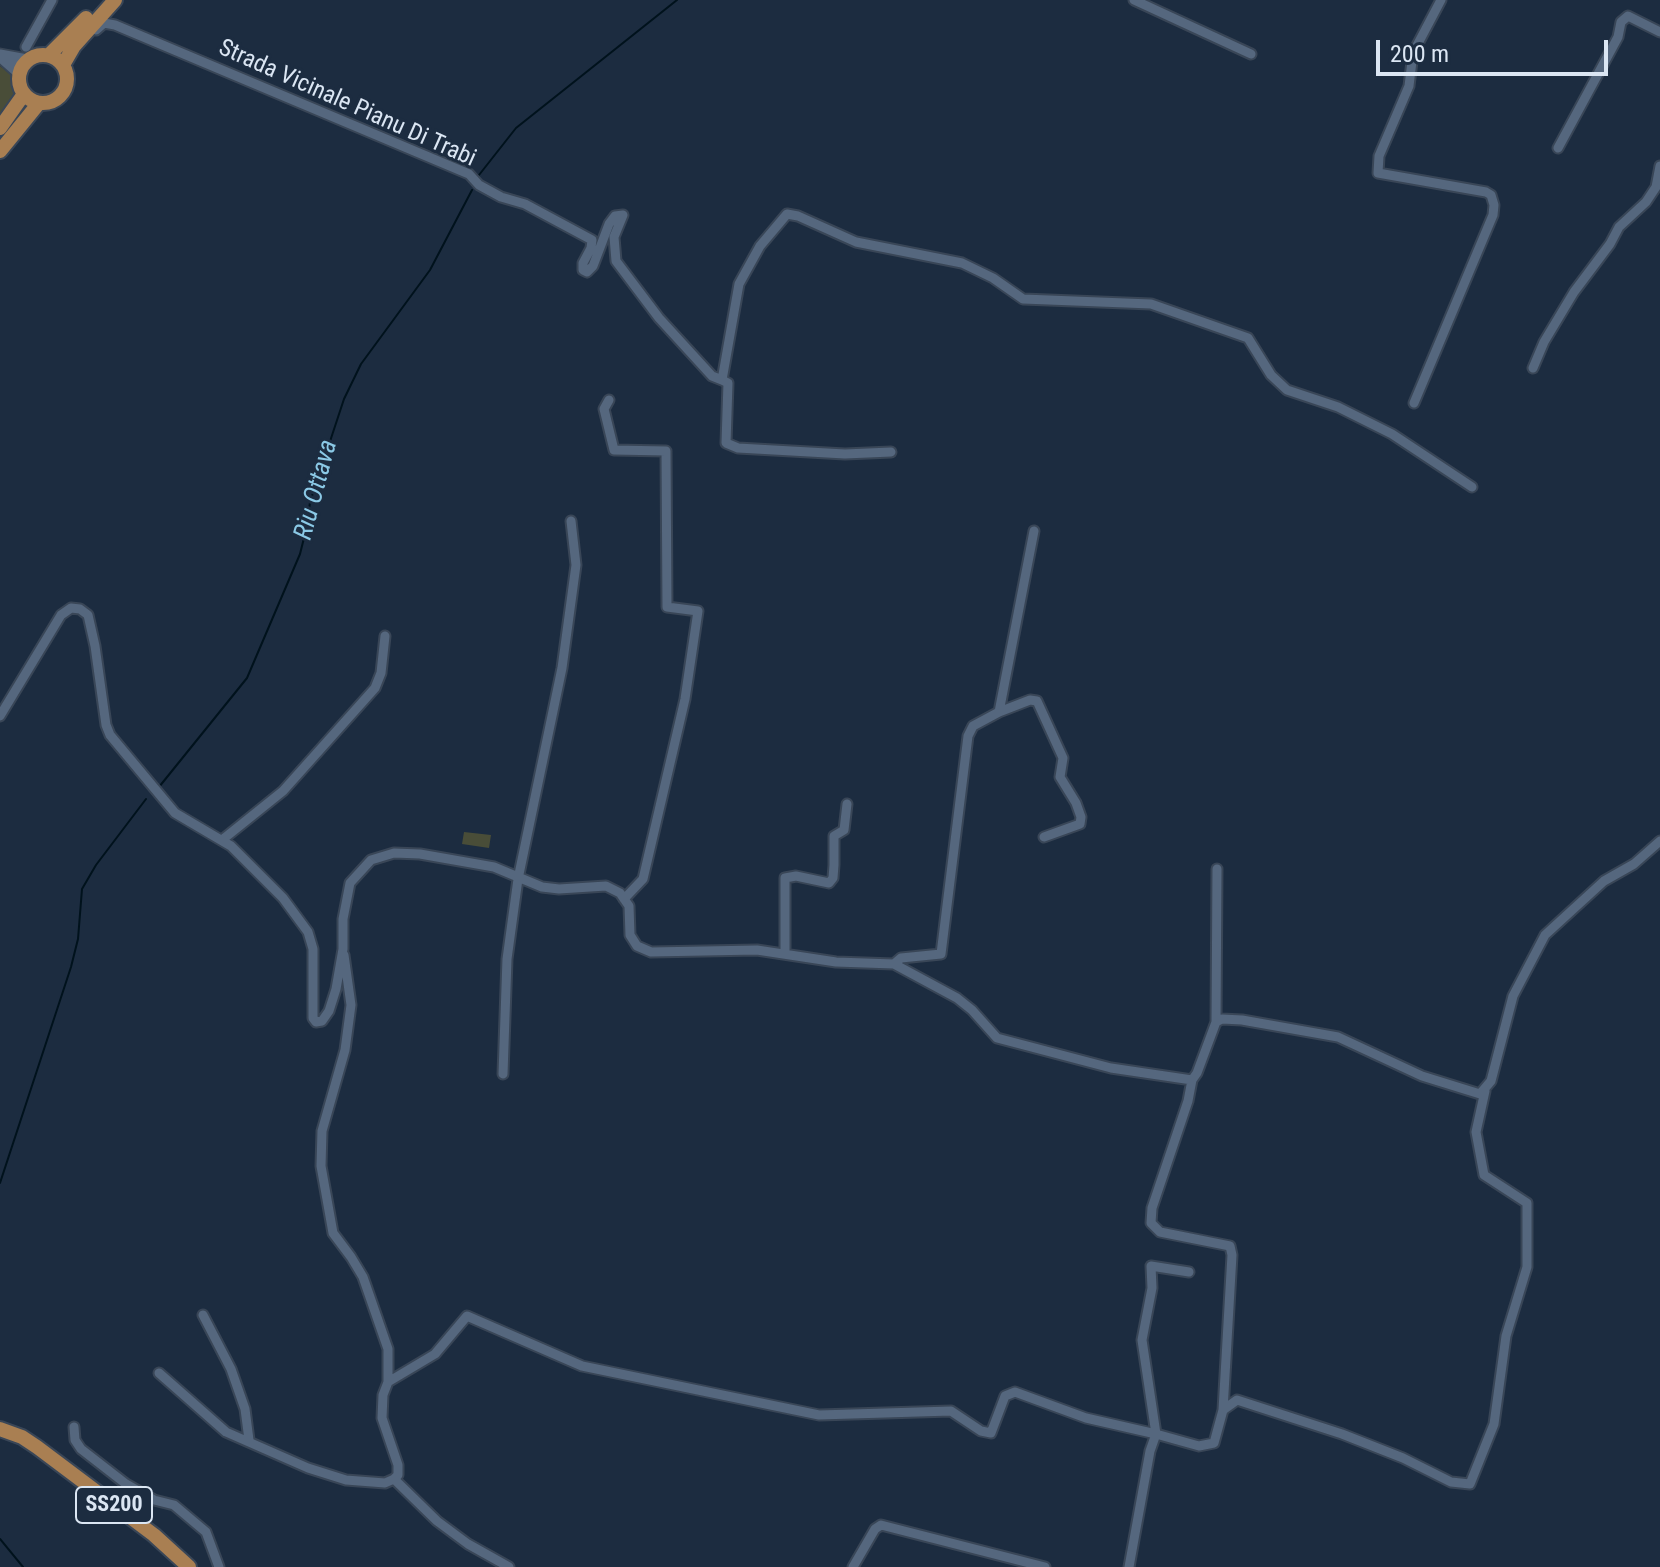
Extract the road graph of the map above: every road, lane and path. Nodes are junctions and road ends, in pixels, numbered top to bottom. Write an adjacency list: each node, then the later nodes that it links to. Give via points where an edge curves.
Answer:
1 (52, 0): 12 (street)
2 (103, 0): 10 (main road)
3 (117, 0): 6 (street, via 111,14); 8 (main road)
4 (1134, 0): 9 (street)
5 (1441, 0): 23 (street, via 1413,53 1409,86 1379,156 1378,173 1486,192 1494,205)
6 (115, 25): 8 (street, via 104,23); 21 (street, Strada Vicinale Pianu Di Trabi, via 469,174 501,197 592,240 583,263 587,272 609,224 623,215 614,237 616,261 659,318 712,376)
7 (1660, 32): 17 (street, via 1628,16 1621,22 1618,37)
8 (83, 35): 13 (main road)
9 (1251, 54)
10 (49, 55): 12 (main road); 13 (main road)
11 (0, 56): 12 (street)
12 (24, 60): 14 (main road)
13 (63, 65): 15 (main road, via 68,79 64,92)
14 (24, 94): 15 (main road); 16 (main road)
15 (39, 103): 18 (main road)
16 (0, 128)
17 (1558, 148)
18 (0, 151)
19 (1660, 166): 20 (street, via 1656,187 1619,227 1574,292)
20 (1533, 368)
21 (722, 380): 24 (street, via 728,383 726,443 836,454); 25 (street, via 739,284 760,246 787,214 856,242 962,263 1023,299 1151,304 1248,338 1287,390 1338,407 1392,434)
22 (609, 400): 37 (street, via 604,409 614,450 666,451 667,607 698,611 647,865 643,879)
23 (1414, 403)
24 (891, 452)
25 (1472, 487)
26 (571, 521): 36 (street, via 576,565 562,668)
27 (1034, 531): 29 (street)
28 (385, 636): 33 (street, via 375,688 283,791)
29 (999, 712): 32 (street, via 1037,701 1063,758 1060,777 1076,803 1080,824); 40 (street, via 973,726 968,736 941,954 901,958)
30 (0, 716): 33 (street, via 61,615 80,609 91,624 110,735 175,813)
31 (847, 804): 39 (street, via 844,830 834,836 829,883 785,878)
32 (1044, 837)
33 (222, 840): 38 (street, via 283,898 308,932 316,1022 329,1011)
34 (1660, 841): 44 (street, via 1604,881 1545,935 1513,996)
35 (1217, 869): 41 (street)
36 (518, 879): 37 (street, via 559,889 606,886); 38 (street, via 494,867 420,854 394,853 371,860 350,883); 42 (street, via 507,962)
37 (624, 899): 39 (street, via 630,935 637,946 651,952)
38 (343, 949): 48 (street, via 351,1005 345,1050 322,1131 321,1166 333,1233 363,1277 388,1349)
39 (785, 953): 40 (street)
40 (894, 964): 43 (street, via 957,998 997,1038 1111,1068)
41 (1216, 1022): 43 (street); 44 (street, via 1242,1020 1338,1037 1422,1076 1480,1094)
42 (503, 1074)
43 (1192, 1080): 49 (street, via 1151,1223 1160,1232 1230,1246)
44 (1485, 1091): 49 (street, via 1476,1132 1484,1175 1527,1203 1527,1267 1506,1336 1494,1424 1470,1484 1451,1482 1342,1434 1237,1400)
45 (1189, 1272): 52 (street, via 1151,1266 1142,1340)
46 (203, 1315): 53 (street, via 236,1382)
47 (159, 1373): 53 (street, via 226,1432)
48 (388, 1382): 52 (street, via 435,1354 467,1316 582,1366 819,1415 951,1411 991,1433 1005,1396 1015,1392 1086,1418); 54 (street, via 382,1418 398,1465)
49 (1223, 1410): 52 (street, via 1214,1443 1199,1446)
50 (74, 1427): 56 (street, via 81,1449 126,1484 174,1505 206,1532)
51 (0, 1429): 55 (main road, SS200, via 37,1447)
52 (1156, 1434): 60 (street)
53 (249, 1440): 54 (street, via 346,1480)
54 (394, 1479): 57 (street, via 437,1521)
55 (189, 1567)
56 (219, 1567)
57 (509, 1567)
58 (853, 1567): 59 (street, via 881,1525)
59 (1045, 1567)
60 (1129, 1567)

